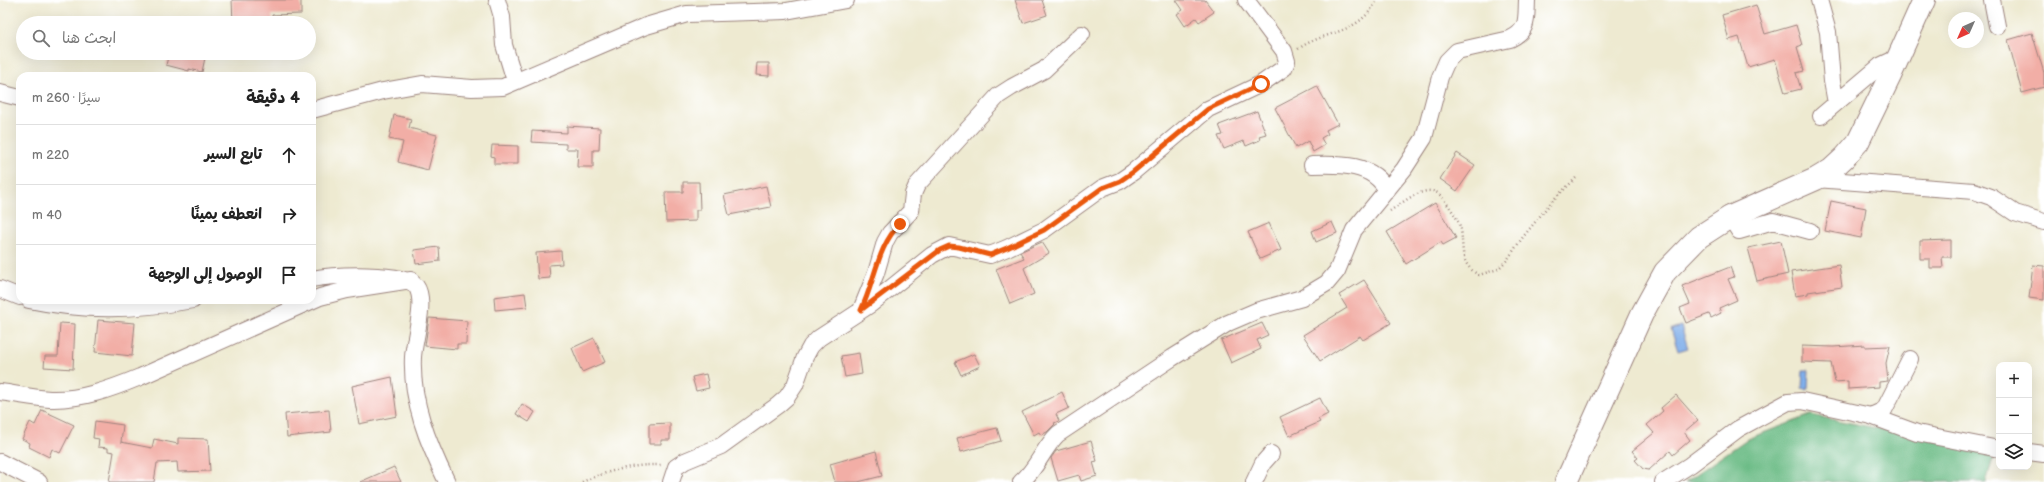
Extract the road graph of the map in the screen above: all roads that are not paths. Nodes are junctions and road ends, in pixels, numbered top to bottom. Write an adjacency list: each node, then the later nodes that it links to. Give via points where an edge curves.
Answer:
1 (497, 0): 11 (street, via 502,17 504,45)
2 (846, 0): 11 (street, via 786,11 675,16)
3 (1246, 0): 31 (street, via 1284,52 1287,61 1284,68 1261,84 1208,109 1133,172 1120,181 1102,188 1044,230 990,255 949,246 940,250)
4 (1527, 0): 19 (street, via 1523,31 1510,39 1457,51 1447,60 1424,138)
5 (1819, 0): 14 (street, via 1828,32)
6 (1924, 0): 10 (main road)
7 (1992, 0): 8 (street)
8 (1997, 26)
9 (1082, 34): 31 (street, via 1044,70 998,96 924,176 914,194 911,211 885,242)
10 (1899, 58): 14 (street, via 1880,66); 18 (main road, via 1858,142 1845,158)
11 (515, 82): 15 (street, via 494,88 422,84 383,91)
12 (0, 94): 13 (street)
13 (16, 97)
14 (1836, 103): 16 (street)
15 (316, 109)
16 (1821, 116)
17 (1312, 165): 19 (street, via 1336,164 1361,169 1378,177)
18 (1816, 179): 20 (main road); 21 (street, via 1974,191 1991,197 2015,213)
19 (1387, 191): 43 (street, via 1354,230 1337,271 1327,283 1302,298 1256,311 1228,323 1172,358 1058,434)
20 (1730, 217): 22 (street, via 1740,231 1773,221); 45 (main road, via 1698,237 1665,272 1642,314)
21 (2044, 222)
22 (1810, 231)
23 (316, 278): 24 (street, via 364,274)
24 (411, 280): 27 (street, via 347,290); 42 (street, via 417,287 420,300 413,356 414,384 426,435)
25 (0, 289): 26 (street)
26 (16, 295)
27 (316, 299)
28 (50, 304): 29 (street, via 86,309)
29 (164, 304)
30 (304, 304): 33 (street, via 140,377 86,396 49,399)
31 (861, 310): 40 (street, via 811,346 795,385 778,405 721,446 685,461)
32 (1910, 359): 34 (street, via 1884,410)
33 (0, 392)
34 (1871, 416): 35 (street, via 1917,433); 46 (street, via 1802,401 1788,402 1738,429)
35 (1996, 448)
36 (2032, 452): 38 (street)
37 (1271, 454): 44 (street, via 1263,463)
38 (2044, 454)
39 (0, 462): 41 (street)
40 (673, 475)
41 (39, 482)
42 (447, 482)
43 (1021, 482)
44 (1254, 482)
45 (1566, 482)
46 (1663, 482)

